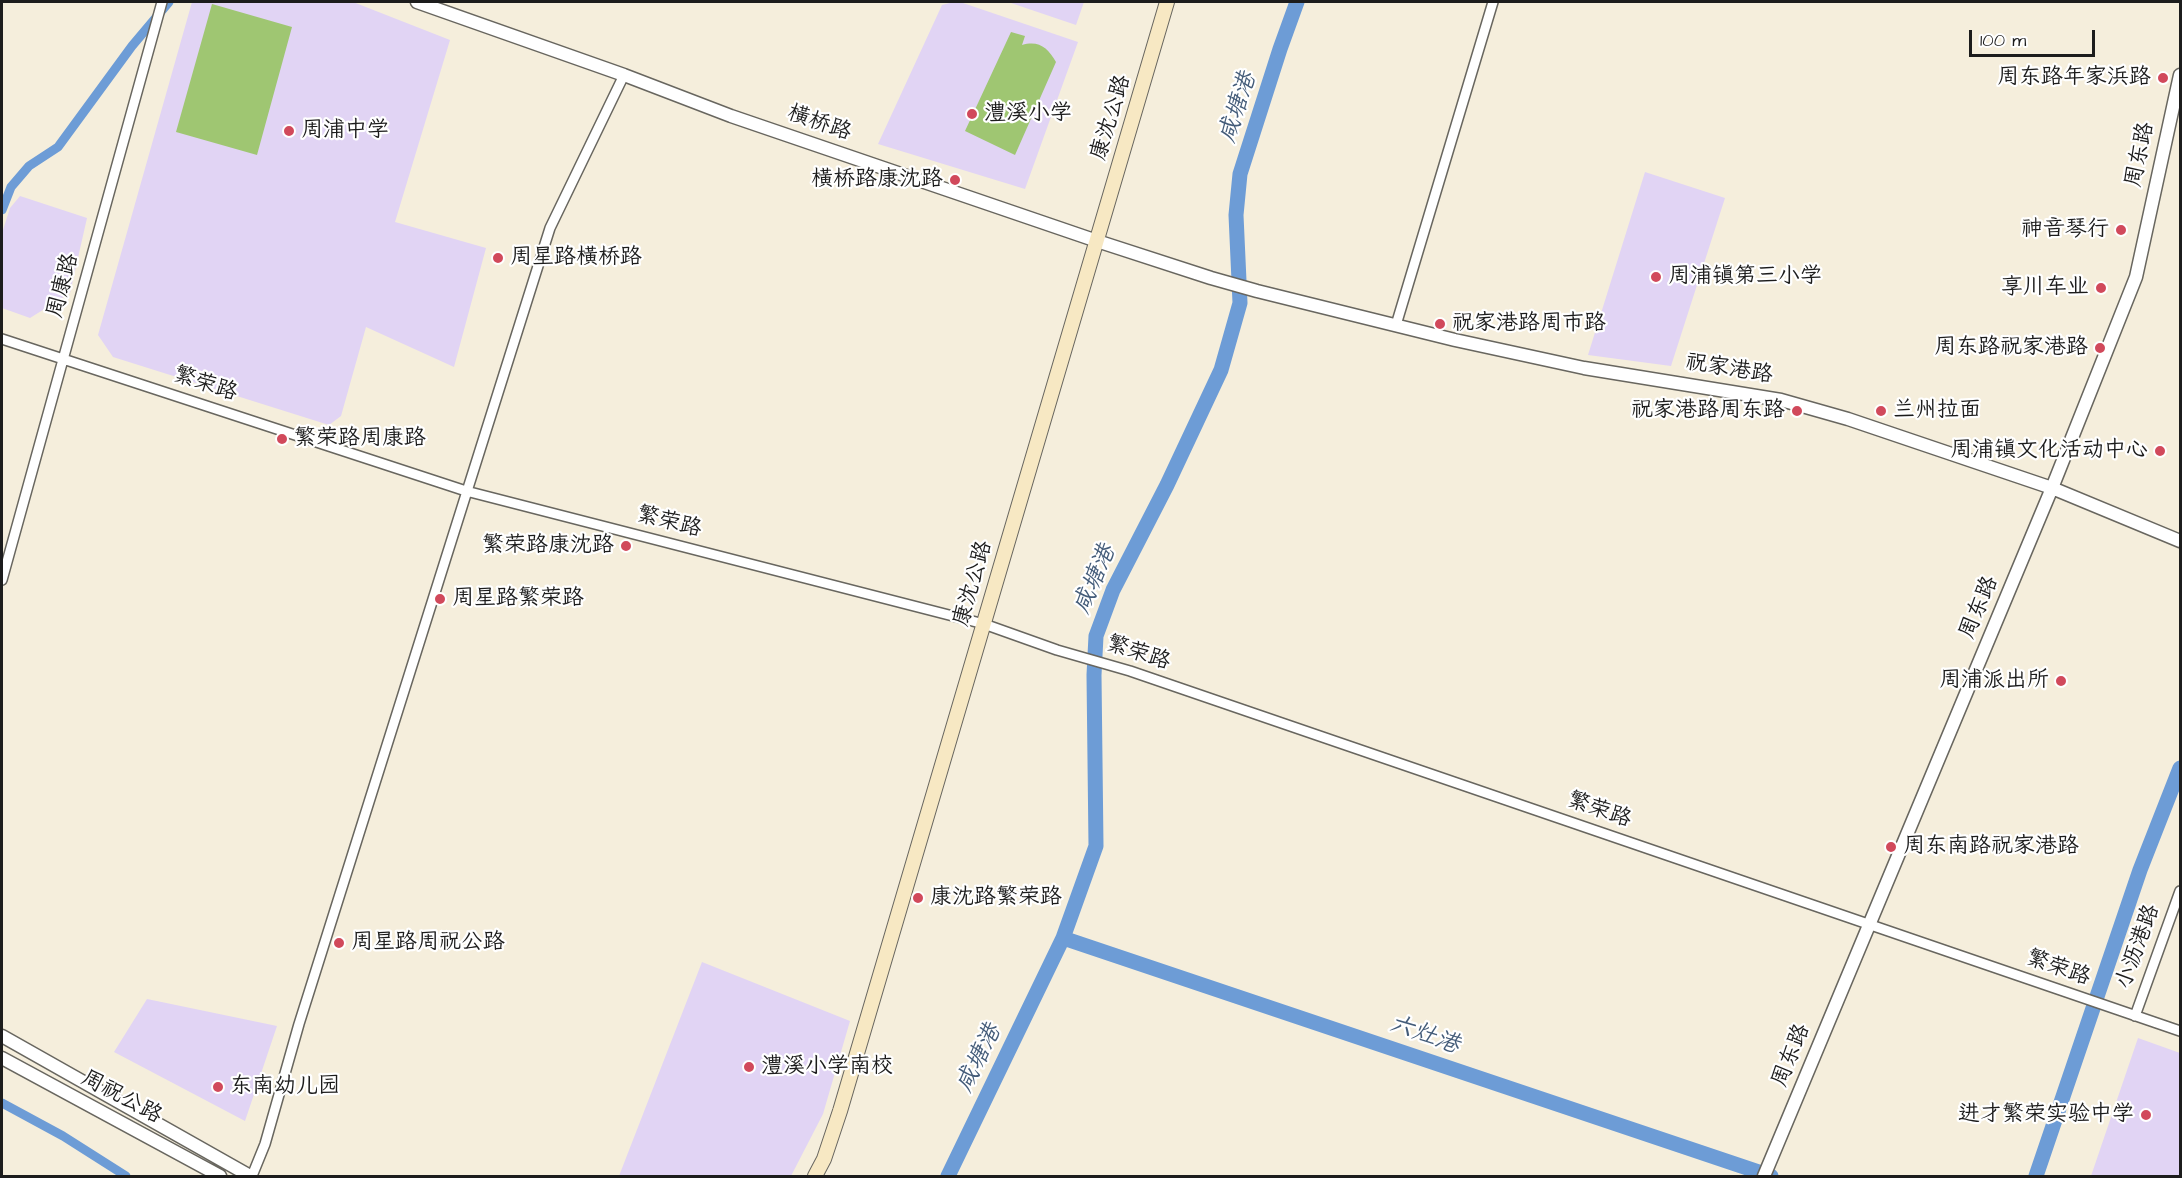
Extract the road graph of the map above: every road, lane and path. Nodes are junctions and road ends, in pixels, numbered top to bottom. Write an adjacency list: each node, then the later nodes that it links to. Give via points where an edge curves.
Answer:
1 (162, 2): 11 (street, 周康路)
2 (417, 2): 5 (street, 横桥路)
3 (1167, 2): 7 (main road, 康沈公路)
4 (1493, 2): 9 (street)
5 (624, 75): 7 (street, 横桥路); 13 (street, via 550,228)
6 (2181, 75): 12 (street, 周东路, via 2136,277)
7 (1097, 241): 8 (street, 横桥路); 16 (main road, 康沈公路)
8 (1257, 291): 9 (street, 祝家港路)
9 (1396, 326): 12 (street, 祝家港路, via 1584,368 1781,400)
10 (2, 339): 11 (street, 繁荣路)
11 (63, 360): 13 (street, 繁荣路); 15 (street, 周康路)
12 (2052, 488): 14 (street, 祝家港路); 18 (street, 周东路)
13 (466, 491): 16 (street, 繁荣路); 24 (street, via 265,1144)
14 (2181, 541)
15 (2, 580)
16 (984, 624): 18 (street, 繁荣路); 25 (main road, 康沈公路, via 840,1111)
17 (2181, 891): 19 (street, 小沥港路)
18 (1869, 924): 19 (street, 繁荣路); 26 (street, 周东路)
19 (2135, 1016): 20 (street, 繁荣路)
20 (2181, 1031)
21 (2, 1036): 24 (street)
22 (2, 1058): 23 (street, 周祝公路)
23 (220, 1176)
24 (251, 1176)
25 (815, 1176)
26 (1764, 1176)

